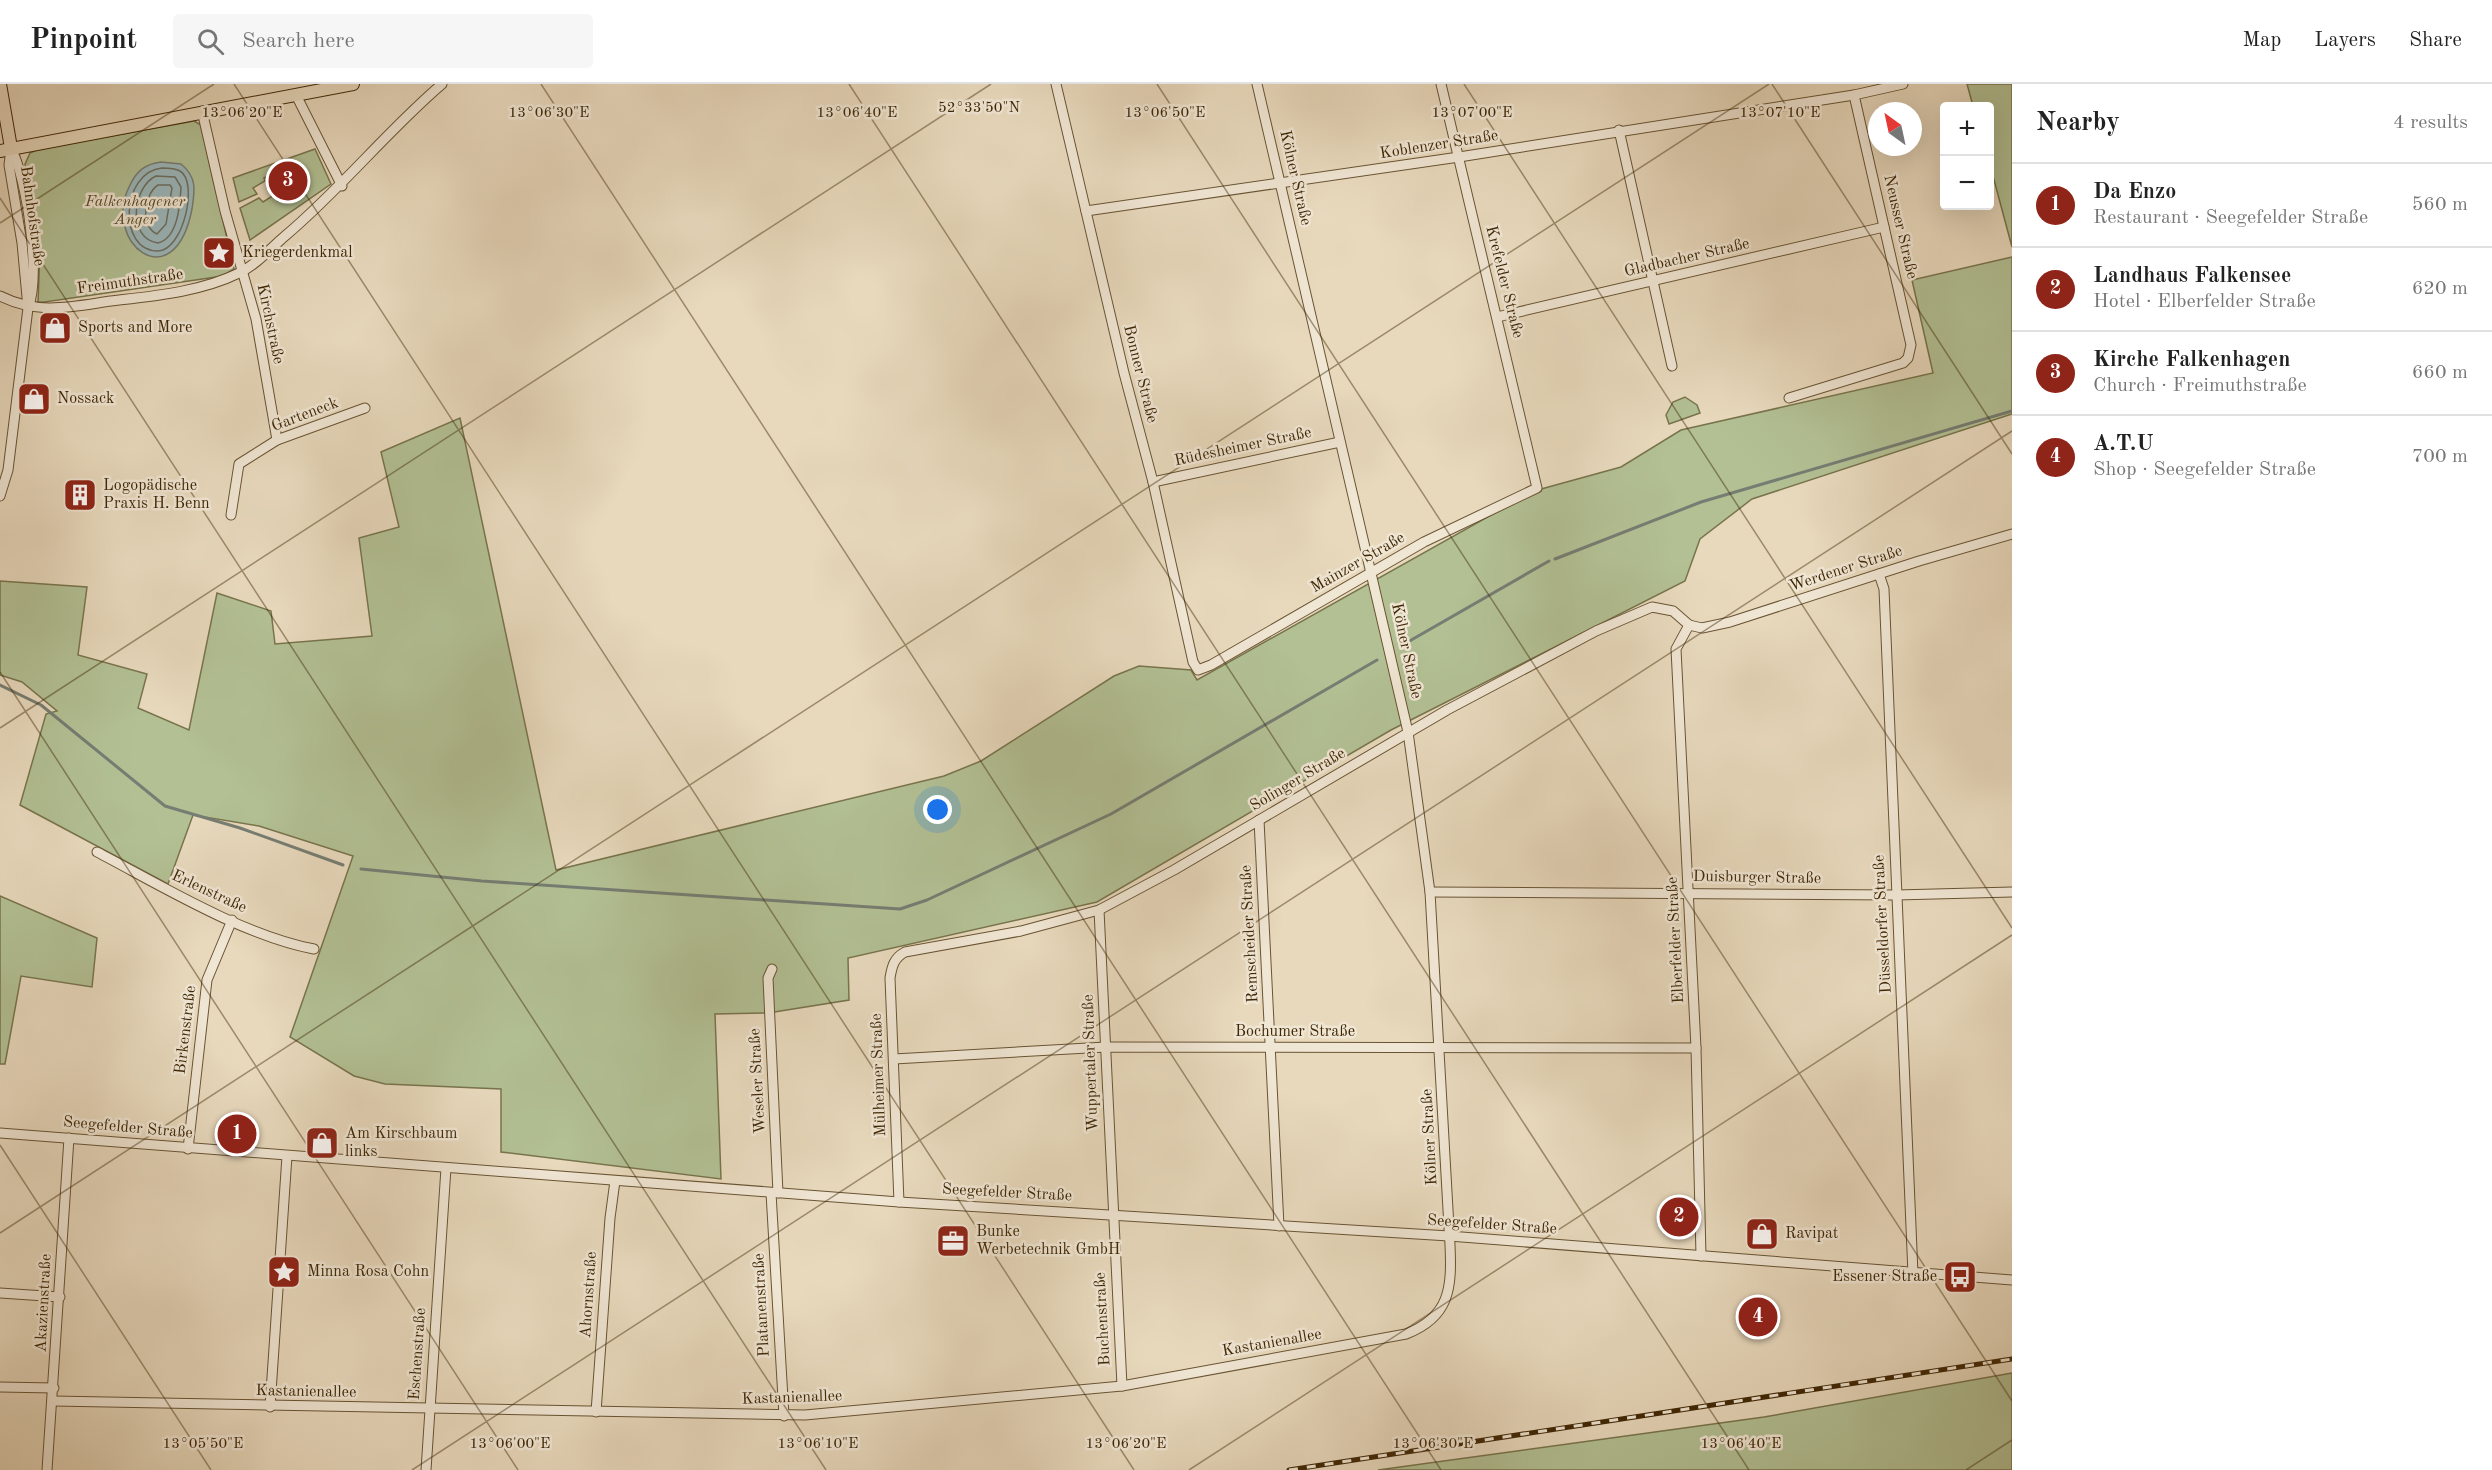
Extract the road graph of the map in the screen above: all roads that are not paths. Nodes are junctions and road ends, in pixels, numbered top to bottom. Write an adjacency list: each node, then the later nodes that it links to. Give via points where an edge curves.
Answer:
1 (0, 84): 12 (main road)
2 (353, 84): 8 (main road)
3 (442, 84): 15 (street, Freimuthstraße)
4 (1056, 84): 16 (street, Bonner Straße)
5 (1257, 84): 14 (street, Kölner Straße)
6 (1441, 84): 13 (street, Krefelder Straße)
7 (1903, 84): 9 (street, Koblenzer Straße)
8 (296, 95): 10 (main road); 15 (street)
9 (1854, 95): 11 (street, Koblenzer Straße); 17 (street, Neusser Straße)
10 (202, 111): 12 (main road); 18 (street, Kirchstraße)
11 (1619, 130): 13 (street, Koblenzer Straße); 19 (street)
12 (5, 150): 21 (street, Bahnhofstraße, via 18,162 31,234 34,294)
13 (1458, 158): 14 (street, Koblenzer Straße); 22 (street, Krefelder Straße)
14 (1281, 184): 16 (street, Koblenzer Straße); 27 (street, Kölner Straße)
15 (342, 186): 18 (street, Freimuthstraße)
16 (1086, 211): 28 (street, Bonner Straße)
17 (1884, 227): 19 (street, Gladbacher Straße); 24 (street, Neusser Straße, via 1911,345 1908,358 1903,363)
18 (242, 272): 21 (street, Freimuthstraße, via 173,293); 26 (street, Kirchstraße, via 256,320)
19 (1653, 282): 22 (street, Gladbacher Straße); 23 (street)
20 (0, 296): 21 (street, Freimuthstraße)
21 (28, 308): 30 (street, Bahnhofstraße, via 8,470)
22 (1497, 317): 29 (street, Krefelder Straße)
23 (1672, 366)
24 (1789, 398)
25 (365, 408): 26 (street, Garteneck)
26 (278, 440): 31 (street, Garteneck, via 239,464)
27 (1340, 442): 28 (street, Rüdesheimer Straße); 33 (street, Kölner Straße)
28 (1153, 482): 36 (street, Bonner Straße, via 1193,662)
29 (1537, 488): 33 (street, Mainzer Straße, via 1485,510)
30 (0, 496)
31 (231, 515)
32 (2012, 534): 34 (street, Werdener Straße)
33 (1373, 572): 36 (street, Mainzer Straße); 37 (street, Kölner Straße)
34 (1880, 573): 35 (street, Werdener Straße, via 1730,622 1702,628); 43 (street, Düsseldorfer Straße, via 1884,589)
35 (1689, 625): 37 (street, Solinger Straße, via 1673,611 1652,607 1526,667); 40 (street, Elberfelder Straße, via 1676,649)
36 (1198, 670)
37 (1408, 732): 38 (street, Solinger Straße); 41 (street, Kölner Straße)
38 (1259, 820): 44 (street, Solinger Straße); 49 (street, Remscheider Straße)
39 (97, 852): 45 (street, Erlenstraße)
40 (1689, 891): 41 (street, Duisburger Straße); 43 (street, Duisburger Straße); 52 (street, Elberfelder Straße)
41 (1430, 892): 51 (street, Kölner Straße)
42 (2012, 892): 43 (street, Duisburger Straße)
43 (1896, 895): 66 (street, Düsseldorfer Straße)
44 (1100, 910): 47 (street, Solinger Straße, via 1011,933); 50 (street, Wuppertaler Straße)
45 (232, 920): 46 (street, Erlenstraße, via 292,945); 56 (street, Birkenstraße, via 207,980)
46 (314, 949)
47 (905, 952): 53 (street, Mülheimer Straße, via 897,956 890,978)
48 (772, 969): 60 (street, Weseler Straße, via 768,978)
49 (1270, 1046): 50 (street, Bochumer Straße); 51 (street, Bochumer Straße); 63 (street, Remscheider Straße)
50 (1106, 1047): 53 (street, Bochumer Straße); 62 (street, Wuppertaler Straße)
51 (1441, 1047): 52 (street, Bochumer Straße); 64 (street, Kölner Straße)
52 (1696, 1048): 65 (street, Elberfelder Straße)
53 (894, 1059): 61 (street, Mülheimer Straße)
54 (0, 1133): 55 (street, Seegefelder Straße)
55 (69, 1138): 56 (street, Seegefelder Straße); 69 (street, Akazienstraße)
56 (188, 1149): 57 (street, Seegefelder Straße)
57 (287, 1156): 58 (street, Seegefelder Straße); 74 (street)
58 (446, 1168): 59 (street, Seegefelder Straße); 75 (street, Eschenstraße)
59 (615, 1181): 60 (street, Seegefelder Straße); 76 (street, Ahornstraße)
60 (774, 1193): 61 (street, Seegefelder Straße); 77 (street, Platanenstraße)
61 (899, 1202): 62 (street, Seegefelder Straße)
62 (1113, 1214): 63 (street, Seegefelder Straße); 70 (street, Buchenstraße)
63 (1279, 1226): 64 (street, Seegefelder Straße)
64 (1449, 1236): 65 (street, Seegefelder Straße); 70 (street, Kastanienallee, via 1449,1293 1431,1321 1418,1329)
65 (1701, 1256): 66 (street, Seegefelder Straße)
66 (1913, 1274): 67 (street, Seegefelder Straße)
67 (2012, 1280)
68 (0, 1293): 69 (street)
69 (60, 1297): 72 (street, Akazienstraße)
70 (1122, 1386): 77 (street, Kastanienallee)
71 (0, 1387): 72 (street)
72 (54, 1388): 73 (street, Akazienstraße)
73 (53, 1401): 74 (street, Kastanienallee); 78 (street, Akazienstraße)
74 (270, 1407): 75 (street, Kastanienallee)
75 (430, 1408): 76 (street, Kastanienallee); 79 (street, Eschenstraße)
76 (596, 1412): 77 (street, Kastanienallee)
77 (784, 1416)
78 (47, 1470)
79 (426, 1470)

